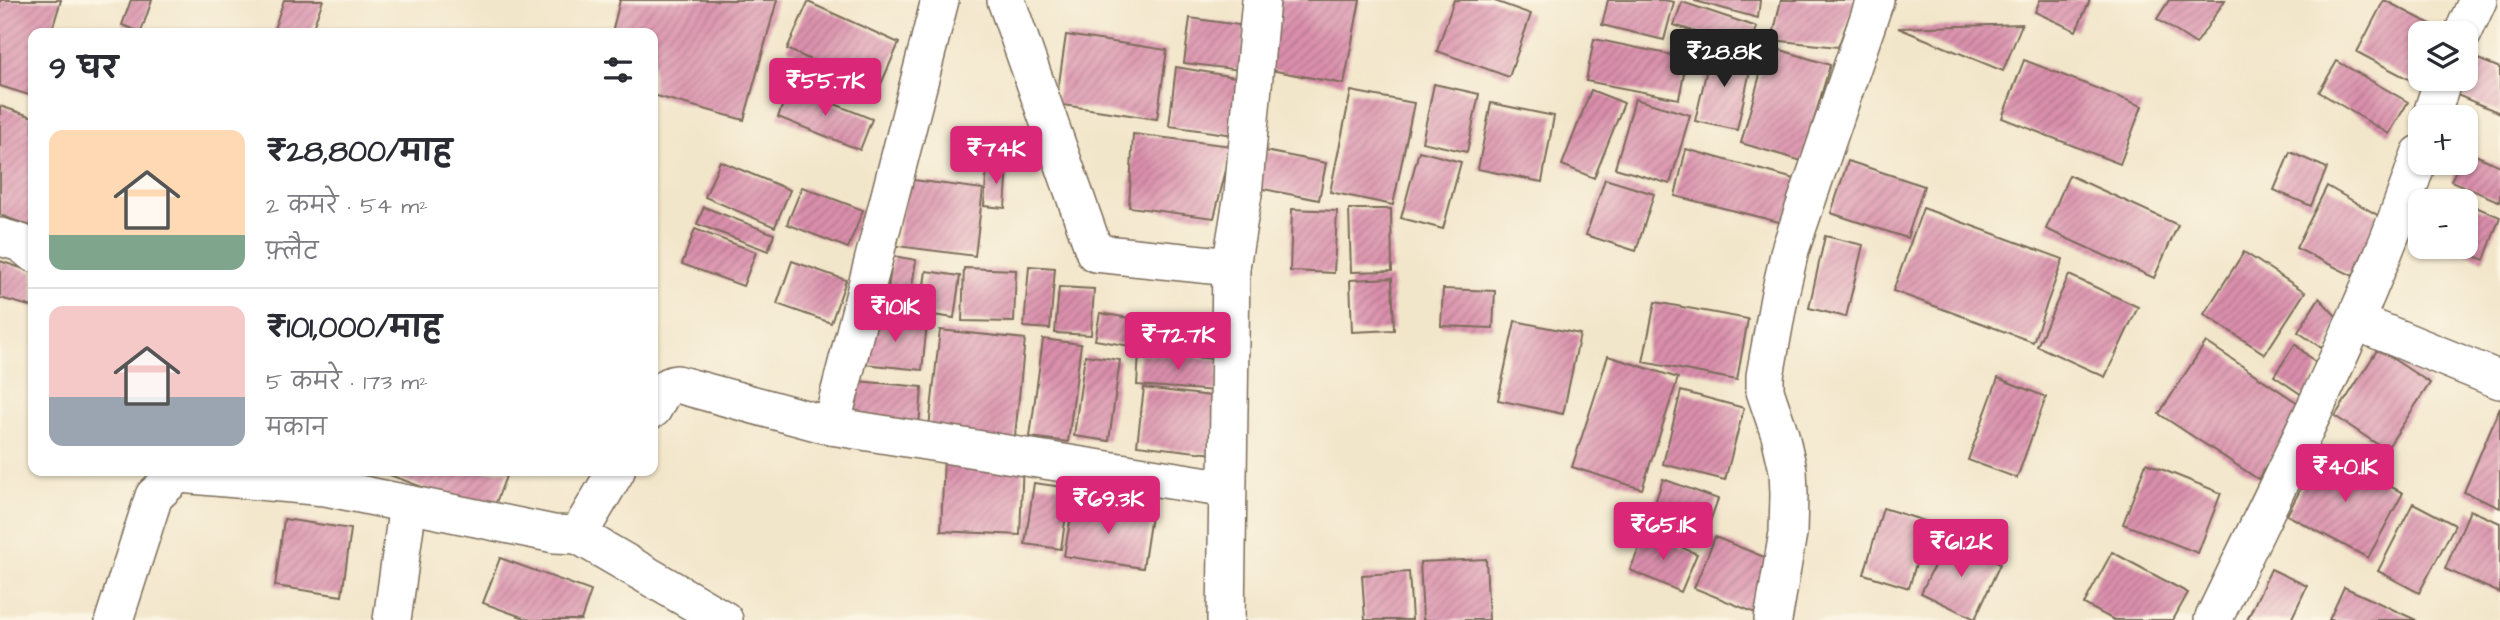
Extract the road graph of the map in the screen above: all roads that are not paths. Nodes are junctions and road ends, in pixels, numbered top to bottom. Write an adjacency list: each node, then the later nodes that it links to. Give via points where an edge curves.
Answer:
1 (940, 0): 14 (street)
2 (1006, 0): 10 (street, via 1095,253)
3 (1261, 0): 10 (street, via 1243,194)
4 (1875, 0): 26 (street, via 1790,250 1765,376 1788,482 1788,533)
5 (2478, 0): 6 (street)
6 (2468, 21)
7 (2413, 175): 11 (street)
8 (0, 237): 9 (street)
9 (28, 248)
10 (1231, 267): 19 (street)
11 (2355, 321): 12 (street); 27 (street)
12 (2500, 380)
13 (658, 400): 14 (street, via 670,384 677,384)
14 (831, 426): 19 (street)
15 (177, 476): 22 (street, via 154,496)
16 (211, 476): 18 (street, via 325,487)
17 (613, 476): 21 (street)
18 (367, 483): 20 (street)
19 (1227, 489): 25 (street)
20 (408, 504): 21 (street); 23 (street)
21 (578, 535): 24 (street)
22 (114, 620)
23 (392, 620)
24 (724, 620)
25 (1226, 620)
26 (1773, 620)
27 (2213, 620)

